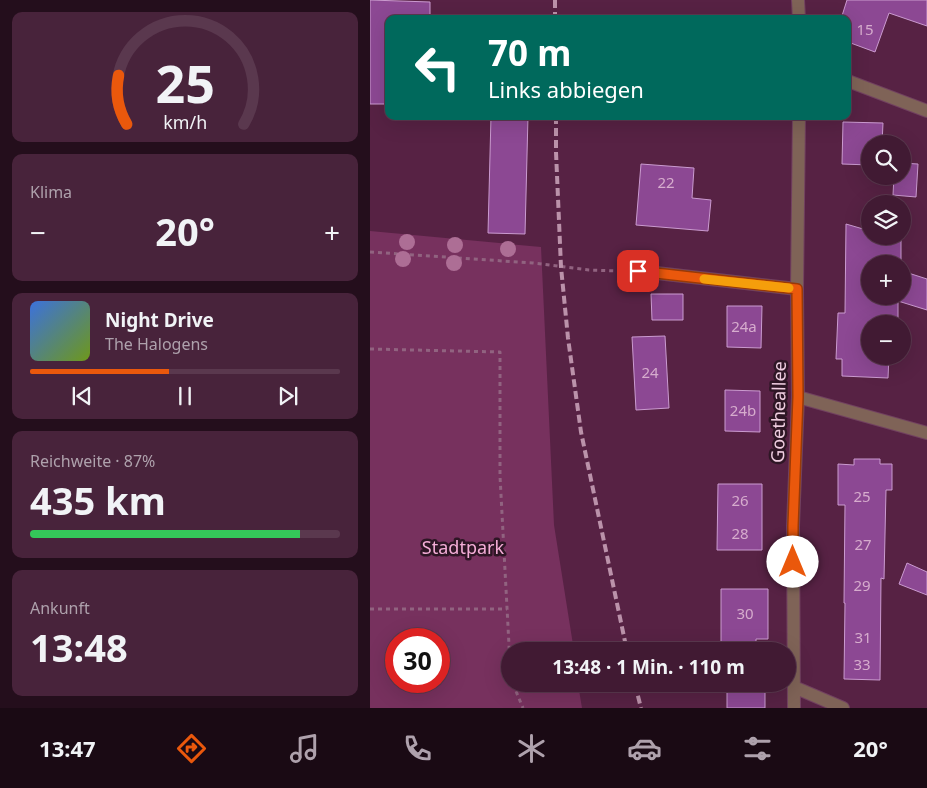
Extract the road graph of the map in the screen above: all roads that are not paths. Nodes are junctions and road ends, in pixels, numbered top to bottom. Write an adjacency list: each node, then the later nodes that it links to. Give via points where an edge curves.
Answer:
1 (798, 0): 2 (street)
2 (798, 15)
3 (851, 81): 4 (street)
4 (927, 111)
5 (799, 120): 7 (street, Goetheallee)
6 (638, 271): 7 (street)
7 (797, 289): 8 (street, Goetheallee)
8 (798, 397): 9 (street); 10 (street, Goetheallee, via 793,526)
9 (927, 433)
10 (794, 642)
11 (796, 688): 14 (street)
12 (794, 692): 13 (street, Goetheallee)
13 (794, 708)
14 (843, 708)

